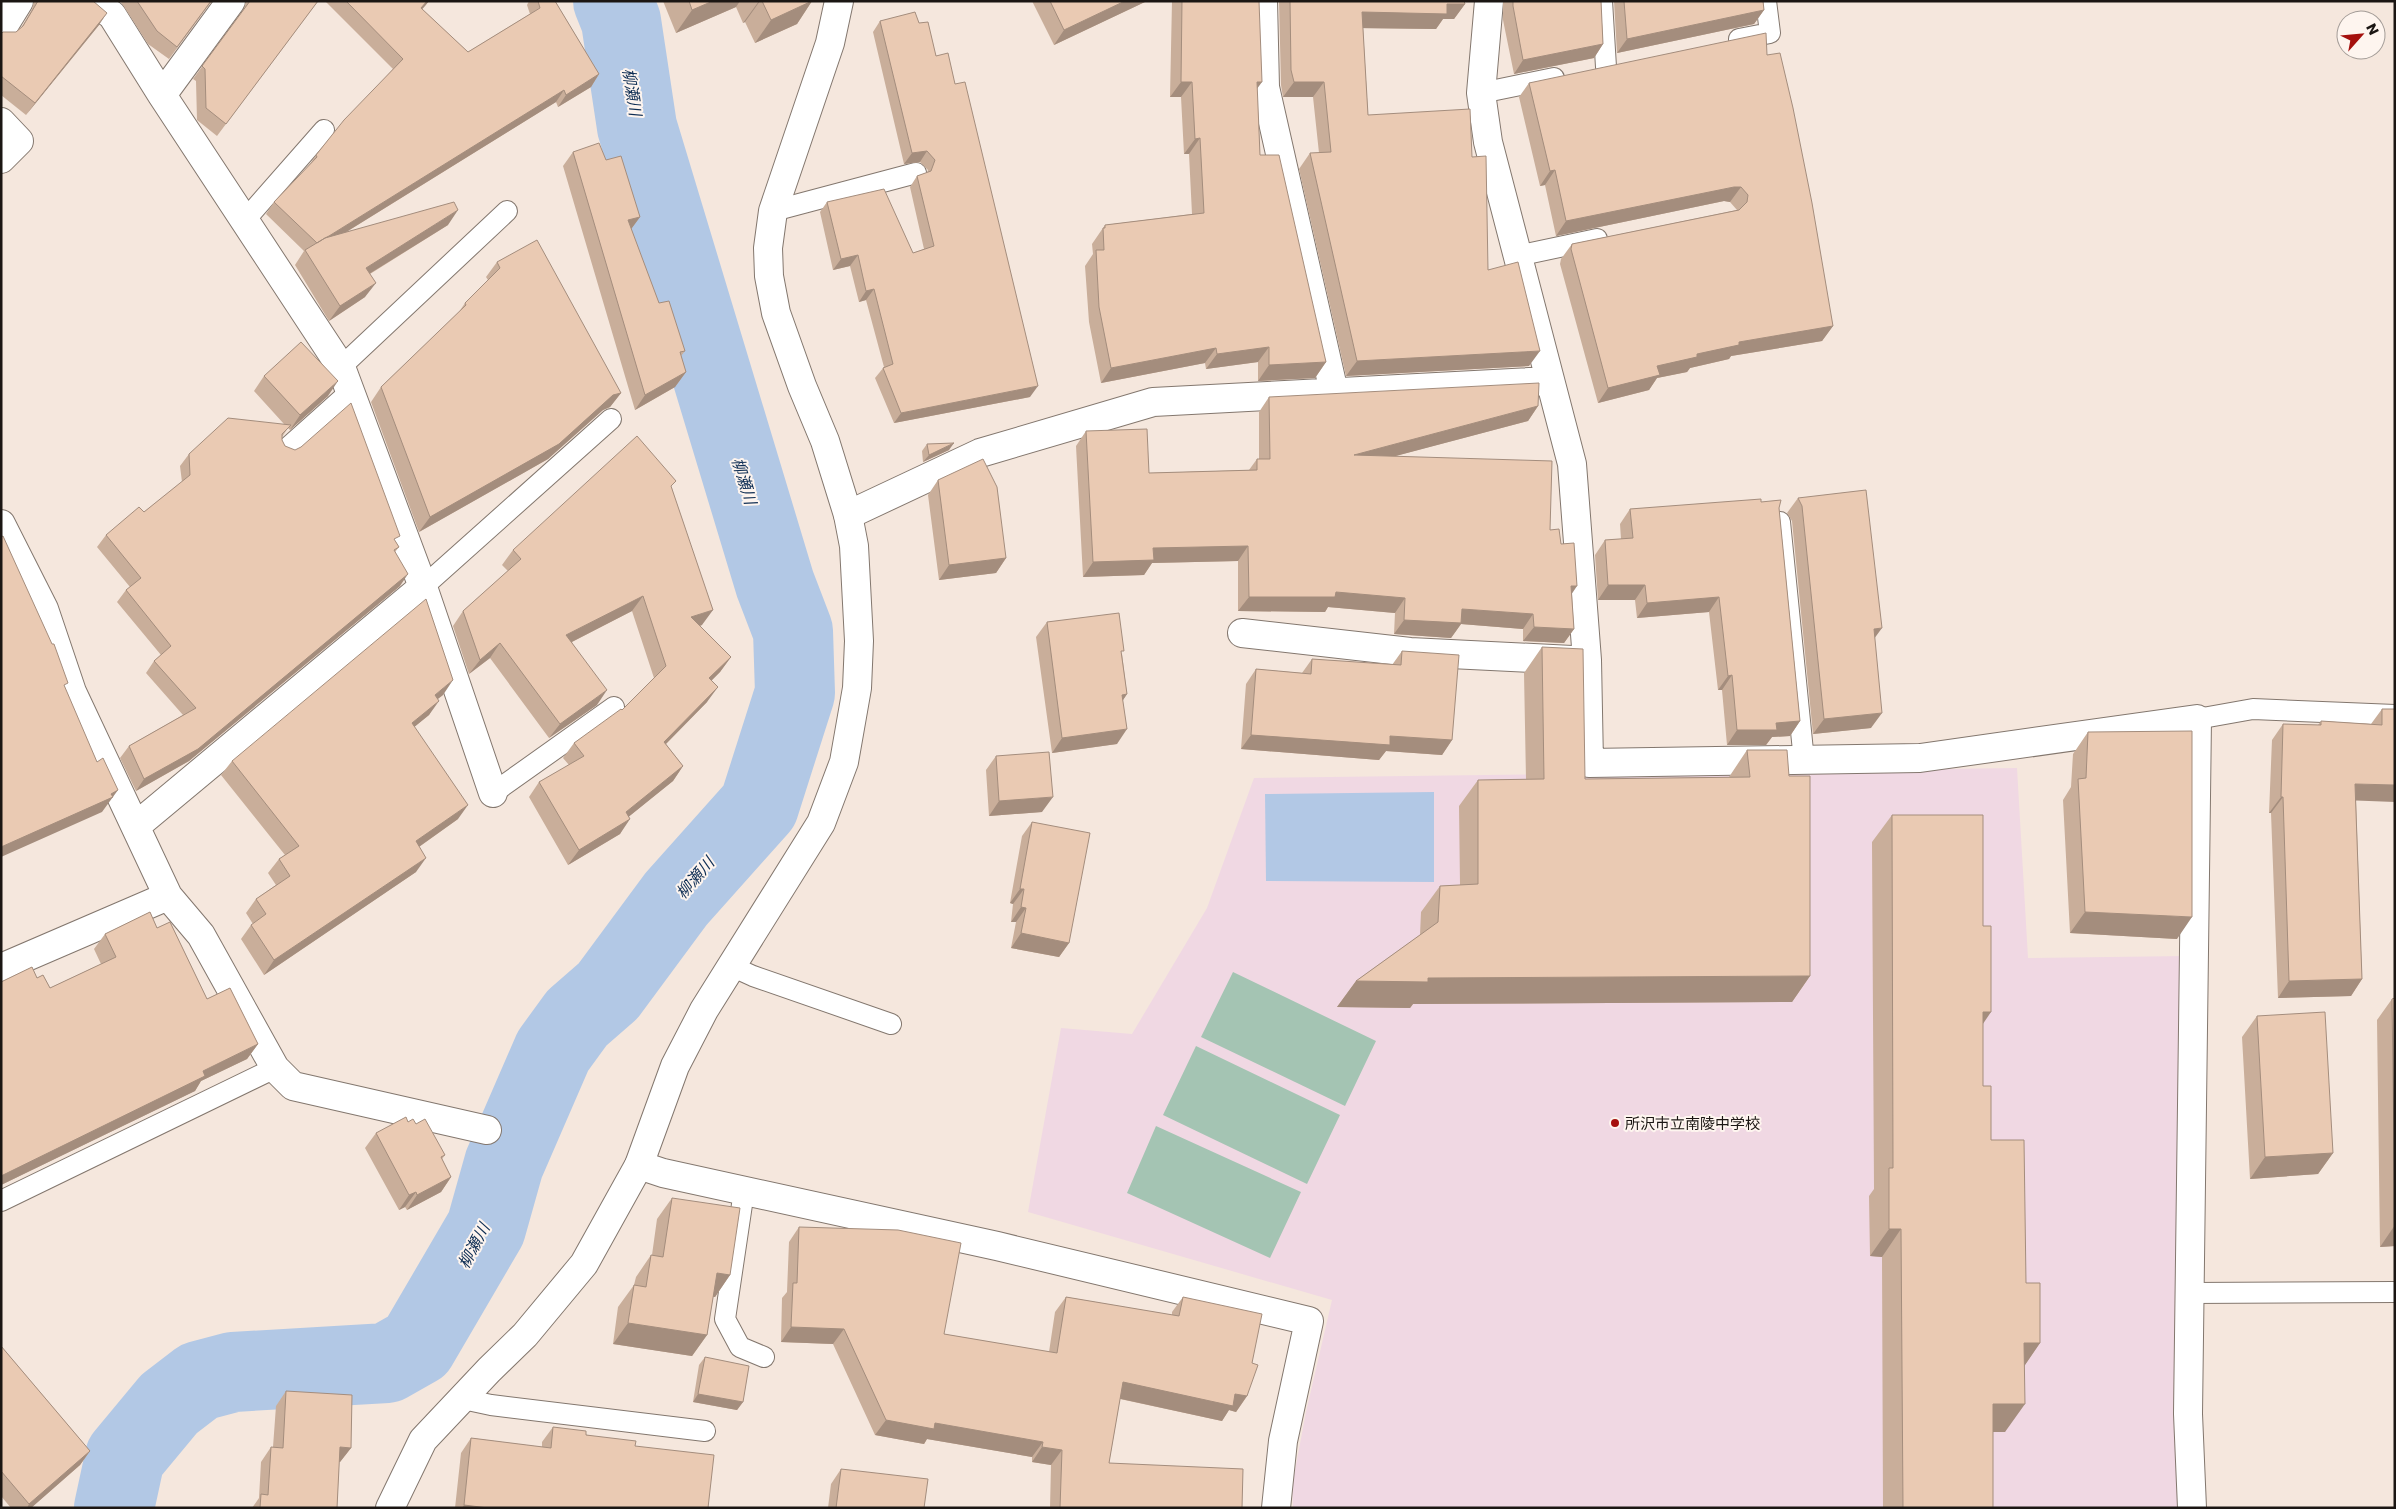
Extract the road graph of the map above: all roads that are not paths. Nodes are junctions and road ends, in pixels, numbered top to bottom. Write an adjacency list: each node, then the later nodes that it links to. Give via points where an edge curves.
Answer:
1 (19, 1): 9 (street)
2 (91, 1): 12 (street, via 112,15)
3 (231, 1): 12 (street)
4 (838, 1): 18 (street, via 830,43)
5 (1263, 1): 24 (street, via 1265,87)
6 (1489, 1): 11 (street)
7 (1602, 1): 11 (lane, via 1599,69)
8 (1766, 1): 10 (lane, via 1770,33)
9 (1, 30)
10 (1721, 43)
11 (1482, 93): 21 (street, via 1488,142)
12 (162, 95): 19 (street)
13 (1, 122): 15 (street, via 19,141)
14 (324, 130): 19 (lane)
15 (1, 159)
16 (916, 173): 18 (lane)
17 (507, 211): 22 (lane)
18 (773, 211): 27 (street, via 769,276 776,313 825,441)
19 (245, 220): 22 (street)
20 (1612, 236): 21 (lane)
21 (1517, 256): 23 (street)
22 (346, 379): 26 (lane); 30 (street)
23 (1549, 381): 24 (street); 32 (street, via 1572,464)
24 (1334, 392): 27 (street, via 1153,402 980,453)
25 (611, 419): 30 (lane)
26 (285, 450)
27 (848, 515): 40 (street, via 854,546 859,641 857,688 844,762 821,823)
28 (1780, 522): 36 (lane)
29 (1, 524): 38 (street, via 44,609 72,692)
30 (423, 587): 37 (street); 38 (street)
31 (1242, 632): 32 (street, via 1410,652)
32 (1587, 660): 36 (street, via 1589,763)
33 (614, 707): 37 (lane)
34 (2395, 715): 35 (lane, via 2253,709)
35 (2197, 719): 36 (street, via 1920,758); 49 (street)
36 (1804, 761)
37 (493, 793)
38 (136, 826): 39 (street)
39 (168, 896): 41 (street); 43 (street, via 201,936)
40 (731, 966): 42 (lane); 45 (street, via 676,1066)
41 (1, 968)
42 (891, 1024)
43 (275, 1068): 44 (street, via 293,1086); 47 (lane)
44 (487, 1130)
45 (639, 1164): 46 (street); 51 (street, via 584,1264 525,1335)
46 (744, 1191): 50 (lane, via 725,1319 740,1347); 54 (street, via 997,1246 1309,1321 1282,1441)
47 (1, 1201)
48 (2395, 1292): 49 (lane)
49 (2190, 1293): 55 (street, via 2188,1414)
50 (764, 1357)
51 (464, 1399): 52 (lane); 53 (street, via 423,1440)
52 (705, 1431)
53 (390, 1508)
54 (1276, 1508)
55 (2192, 1508)

